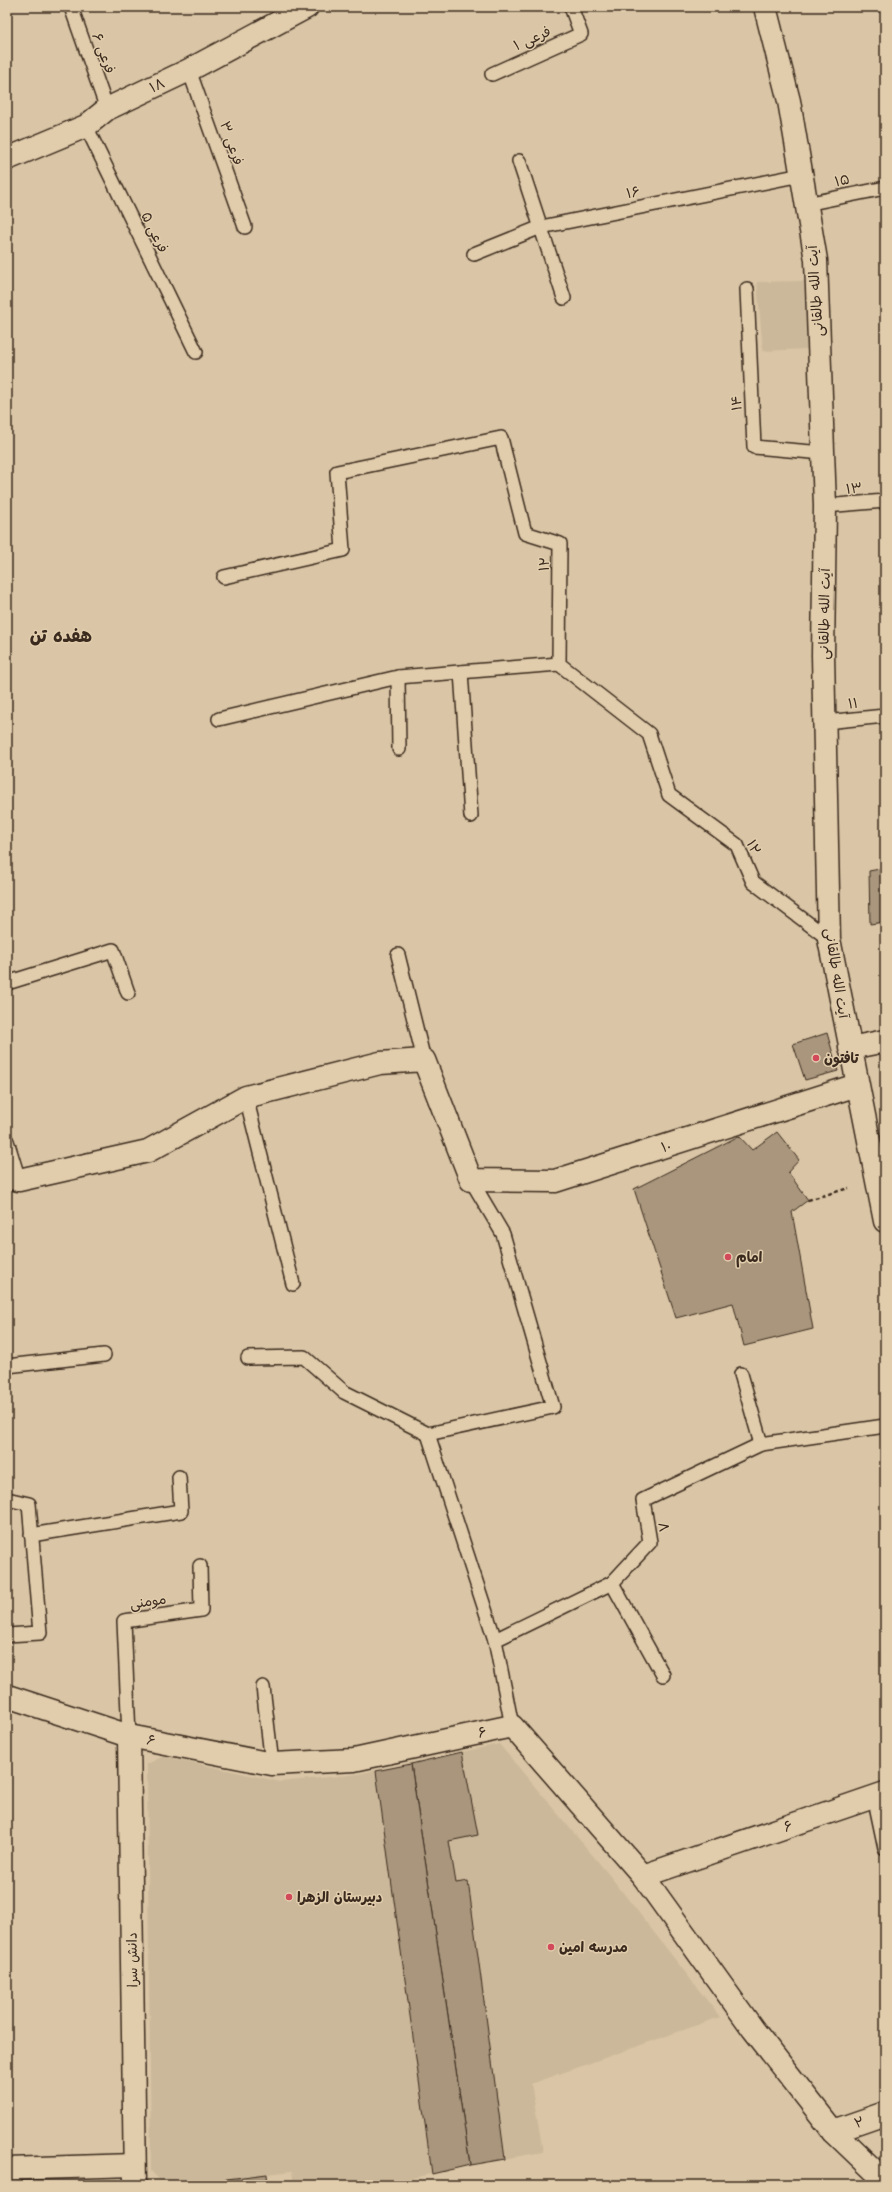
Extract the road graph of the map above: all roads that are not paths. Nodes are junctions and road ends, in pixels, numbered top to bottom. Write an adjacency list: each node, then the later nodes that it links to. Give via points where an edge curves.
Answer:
1 (71, 7): 7 (lane, فرعی ۶)
2 (307, 7): 5 (street, ۱۸)
3 (571, 7): 6 (lane, فرعی ۱, via 581,34)
4 (765, 7): 11 (street, آیت الله طالقانی, via 789,102)
5 (189, 70): 7 (street, ۱۸); 15 (lane, فرعی ۳)
6 (492, 74)
7 (108, 109): 8 (street, ۱۸)
8 (86, 126): 9 (street, ۱۸); 19 (lane, فرعی ۵)
9 (7, 159)
10 (519, 161): 14 (lane)
11 (801, 175): 13 (street, آیت الله طالقانی); 14 (lane, ۱۶)
12 (885, 188): 13 (lane, ۱۵)
13 (806, 204): 20 (street, آیت الله طالقانی, via 816,260)
14 (541, 227): 16 (lane, ۱۶); 18 (lane)
15 (244, 228)
16 (474, 254)
17 (747, 289): 20 (lane, ۱۴, via 754,447)
18 (564, 298)
19 (196, 352)
20 (823, 453): 22 (street, آیت الله طالقانی)
21 (885, 501): 22 (lane, ۱۳)
22 (825, 506): 29 (street, آیت الله طالقانی)
23 (224, 577): 24 (lane, ۱۲, via 342,550 337,472 501,438 525,533 560,544)
24 (559, 664): 25 (lane); 32 (lane, ۱۲, via 649,734 669,795 737,845 753,882)
25 (461, 672): 26 (lane); 31 (lane)
26 (398, 677): 28 (lane); 30 (lane)
27 (885, 716): 29 (lane, ۱۱)
28 (219, 719)
29 (825, 722): 32 (street, آیت الله طالقانی)
30 (400, 749)
31 (471, 816)
32 (829, 940): 37 (street, آیت الله طالقانی)
33 (398, 955): 38 (lane)
34 (7, 983): 35 (lane, via 113,950)
35 (128, 993)
36 (885, 1041): 37 (street)
37 (850, 1048): 39 (street, آیت الله طالقانی)
38 (424, 1060): 40 (street, via 380,1062); 43 (street)
39 (857, 1085): 43 (street, ۱۰, via 555,1181); 44 (street, آیت الله طالقانی)
40 (246, 1097): 42 (street, via 148,1151); 45 (lane)
41 (7, 1141): 42 (lane)
42 (13, 1179)
43 (471, 1180): 51 (lane, via 503,1234 553,1407)
44 (885, 1221)
45 (293, 1284)
46 (104, 1355): 48 (lane)
47 (248, 1358): 51 (lane, via 304,1357 344,1392)
48 (7, 1366)
49 (741, 1374): 52 (lane)
50 (885, 1426): 52 (lane, ۸)
51 (428, 1434): 59 (lane)
52 (761, 1444): 57 (lane, ۸, via 643,1500 650,1542)
53 (179, 1477): 55 (lane, via 181,1511)
54 (7, 1499): 55 (lane, via 29,1504)
55 (31, 1535): 58 (lane, via 40,1633)
56 (200, 1566): 64 (lane, مومنی, via 201,1610 124,1621)
57 (612, 1583): 59 (lane, ۸); 60 (lane)
58 (7, 1635)
59 (495, 1640): 63 (lane)
60 (663, 1675)
61 (263, 1687): 65 (lane)
62 (7, 1696): 64 (street, ۶)
63 (512, 1726): 65 (street, ۶, via 354,1760); 68 (street)
64 (129, 1736): 65 (street, ۶); 72 (street, دانش سرا)
65 (272, 1764)
66 (880, 1795): 67 (lane); 68 (street, ۶)
67 (885, 1848)
68 (643, 1876): 70 (street, via 753,2029)
69 (885, 2113): 70 (street, ۲)
70 (833, 2130): 73 (street)
71 (7, 2169): 72 (street)
72 (134, 2175)
73 (885, 2181)

